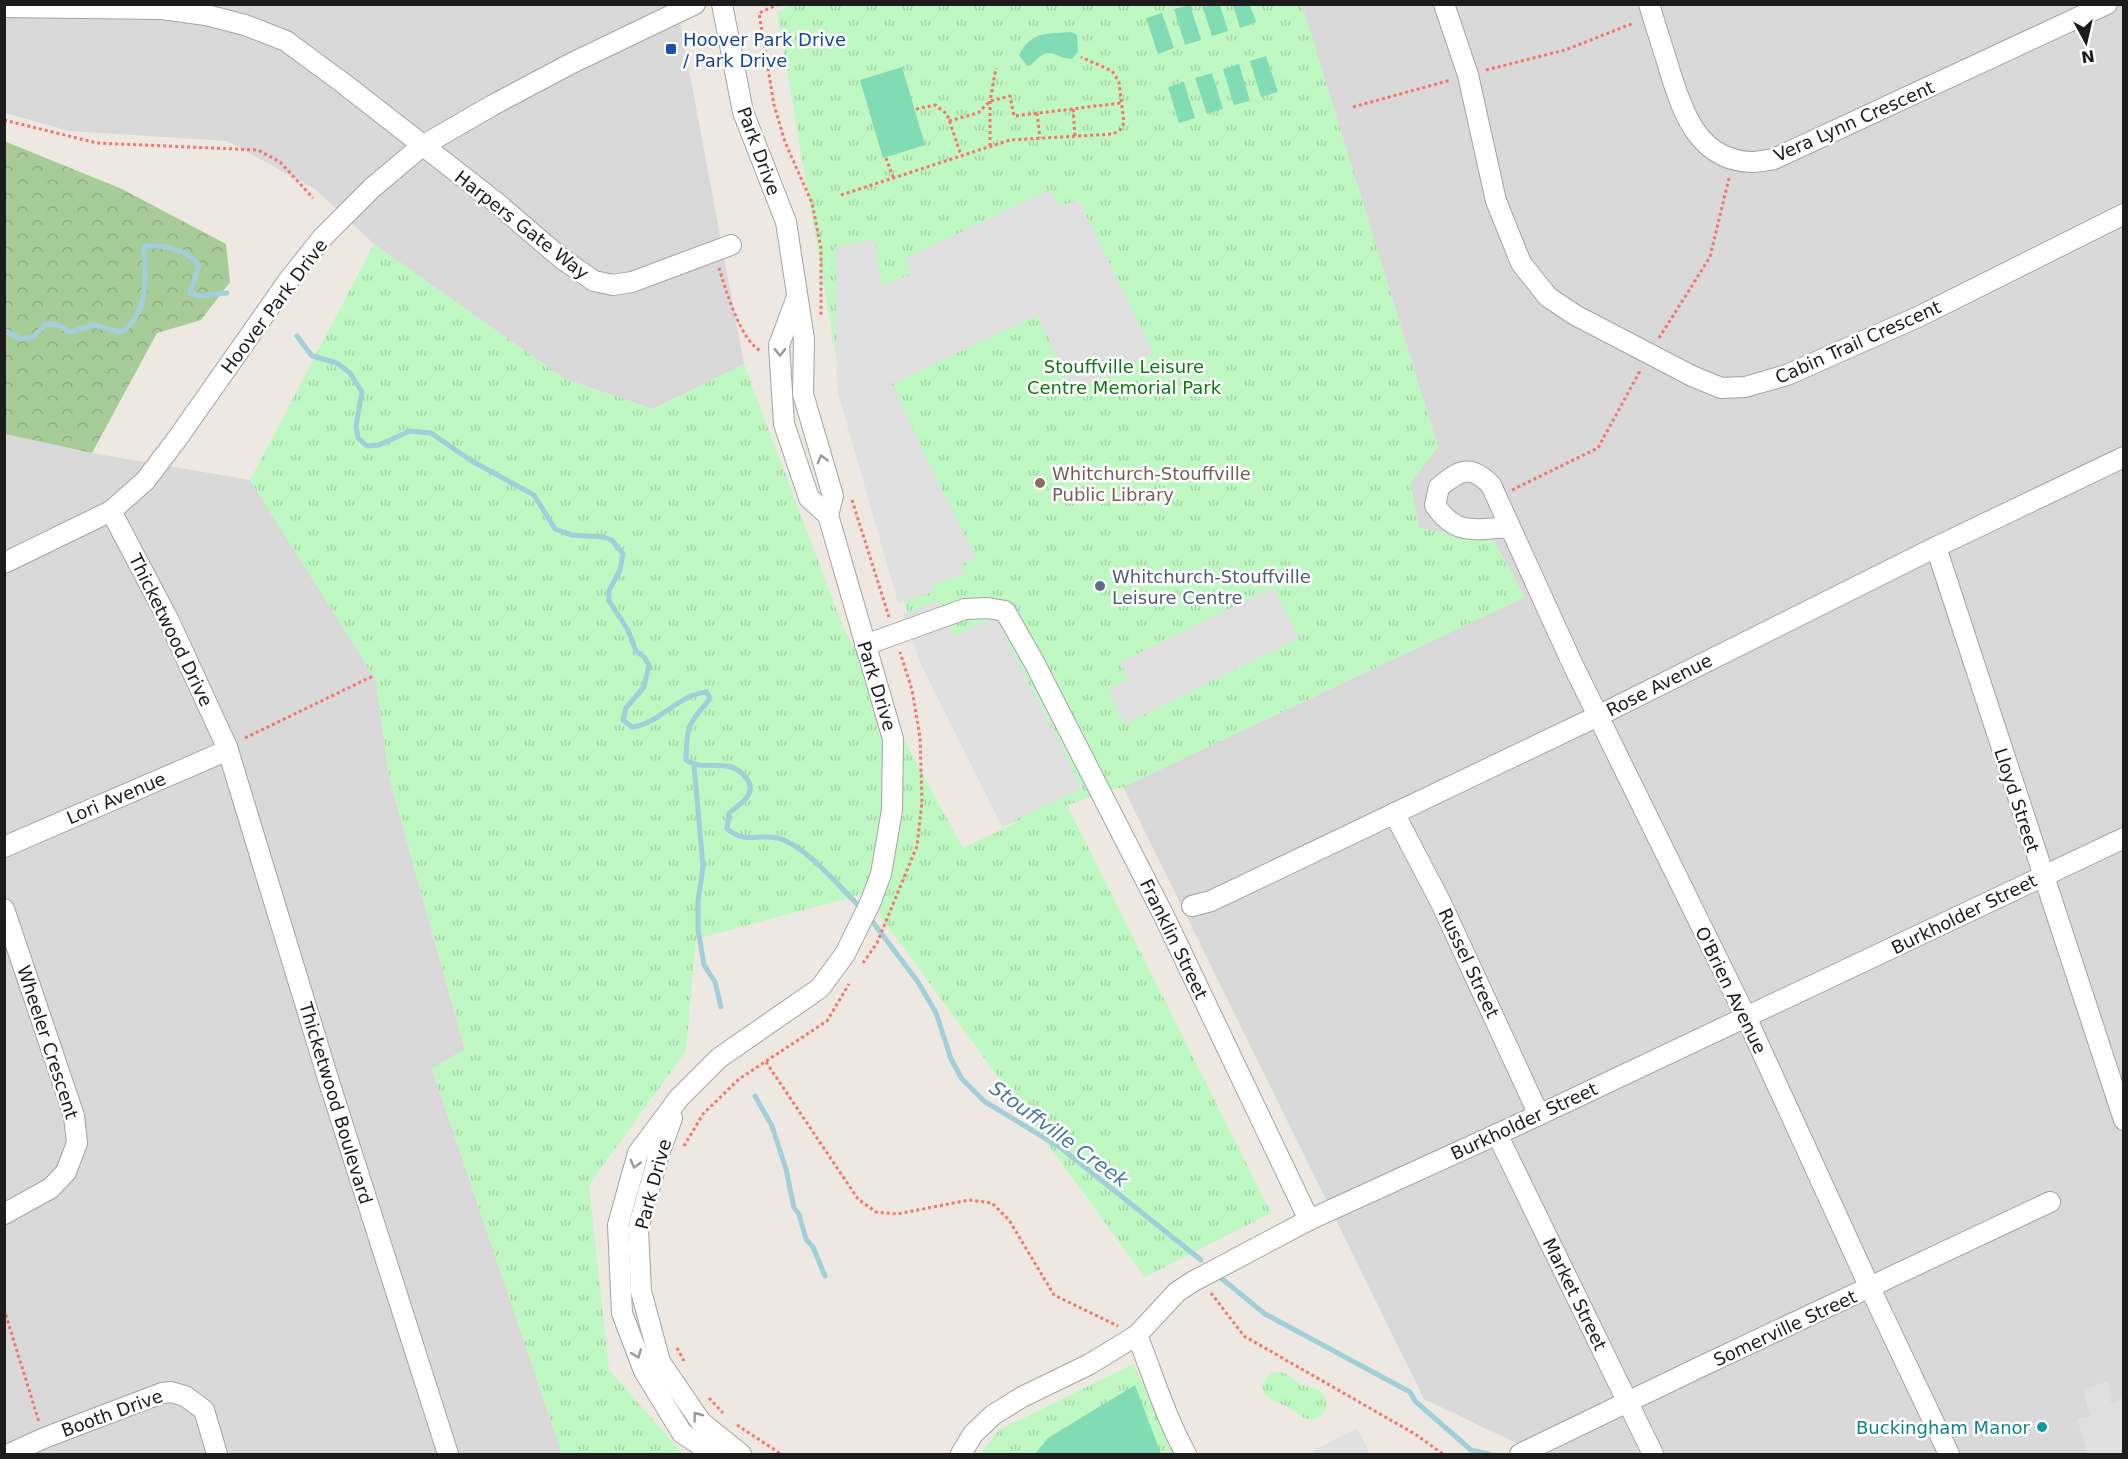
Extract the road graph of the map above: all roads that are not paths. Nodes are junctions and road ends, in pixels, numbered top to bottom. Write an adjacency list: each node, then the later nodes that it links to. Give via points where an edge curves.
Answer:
1 (695, 4): 7 (street, Hoover Park Drive, via 572,63)
2 (722, 4): 10 (street, Park Drive, via 743,112 786,222)
3 (1444, 4): 8 (street, Cabin Trail Crescent, via 1467,75 1497,201 1521,263 1548,297 1575,315 1721,388 1745,387 1786,375 1920,316)
4 (2107, 4): 6 (street, Vera Lynn Crescent, via 1774,159 1752,162 1731,159 1699,138 1682,110)
5 (4, 8): 7 (street, Harpers Gate Way, via 162,9 245,25 286,41)
6 (1651, 10)
7 (422, 146): 9 (street, Harpers Gate Way, via 594,281 613,285 632,282); 12 (street, Hoover Park Drive, via 322,238 165,456 145,481)
8 (2124, 214)
9 (723, 248)
10 (797, 297): 13 (street, Park Drive, one-way to 10, via 833,496 803,394 804,339); 13 (street, Park Drive, one-way to 13, via 779,345 784,424 809,498)
11 (2124, 457): 15 (street, Rose Avenue)
12 (111, 511): 16 (street, Hoover Park Drive); 19 (street, Thicketwood Drive, via 169,621)
13 (828, 515): 17 (street, Park Drive)
14 (1510, 527): 18 (street, O'Brien Avenue)
15 (1936, 547): 18 (street, Rose Avenue); 23 (street, Lloyd Street)
16 (4, 564)
17 (865, 645): 27 (street, Park Drive, via 893,739 892,810 881,874 871,901 845,954 820,988 720,1058); 33 (street, Franklin Street, via 965,609 1005,611 1164,918)
18 (1598, 716): 20 (street, Rose Avenue); 26 (street, O'Brien Avenue)
19 (228, 748): 22 (street, Lori Avenue); 39 (street, Thicketwood Boulevard)
20 (1394, 813): 24 (street, Rose Avenue, via 1211,901); 28 (street, Russel Street, via 1441,903)
21 (2124, 838): 23 (street, Burkholder Street)
22 (4, 847)
23 (2042, 876): 26 (street, Burkholder Street); 29 (street, Lloyd Street)
24 (1192, 906)
25 (4, 909): 32 (street, Wheeler Crescent, via 74,1116 77,1143 66,1172 51,1188)
26 (1746, 1017): 28 (street, Burkholder Street); 34 (street, O'Brien Avenue)
27 (679, 1098): 40 (street, Park Drive, one-way to 40, via 638,1153 618,1225 622,1313 644,1371 682,1433); 41 (street, Park Drive, one-way to 27, via 701,1422 660,1362 641,1291 638,1229)
28 (1539, 1115): 30 (street, Burkholder Street)
29 (2124, 1120)
30 (1497, 1134): 33 (street, Burkholder Street); 36 (street, Market Street)
31 (2050, 1202): 34 (street, Somerville Street)
32 (4, 1214)
33 (1309, 1220): 35 (street, Burkholder Street, via 1192,1287)
34 (1870, 1288): 36 (street, Somerville Street); 46 (street, O'Brien Avenue)
35 (1137, 1335): 42 (street, Burkholder Street, via 993,1414 973,1434); 43 (street, via 1170,1427)
36 (1628, 1403): 44 (street, Somerville Street); 45 (street, Market Street)
37 (9, 1455): 38 (street, Booth Drive, via 44,1438 171,1392 185,1396 204,1410)
38 (217, 1455)
39 (448, 1455)
40 (713, 1455)
41 (741, 1455)
42 (961, 1455)
43 (1186, 1455)
44 (1520, 1455)
45 (1653, 1455)
46 (1950, 1455)

